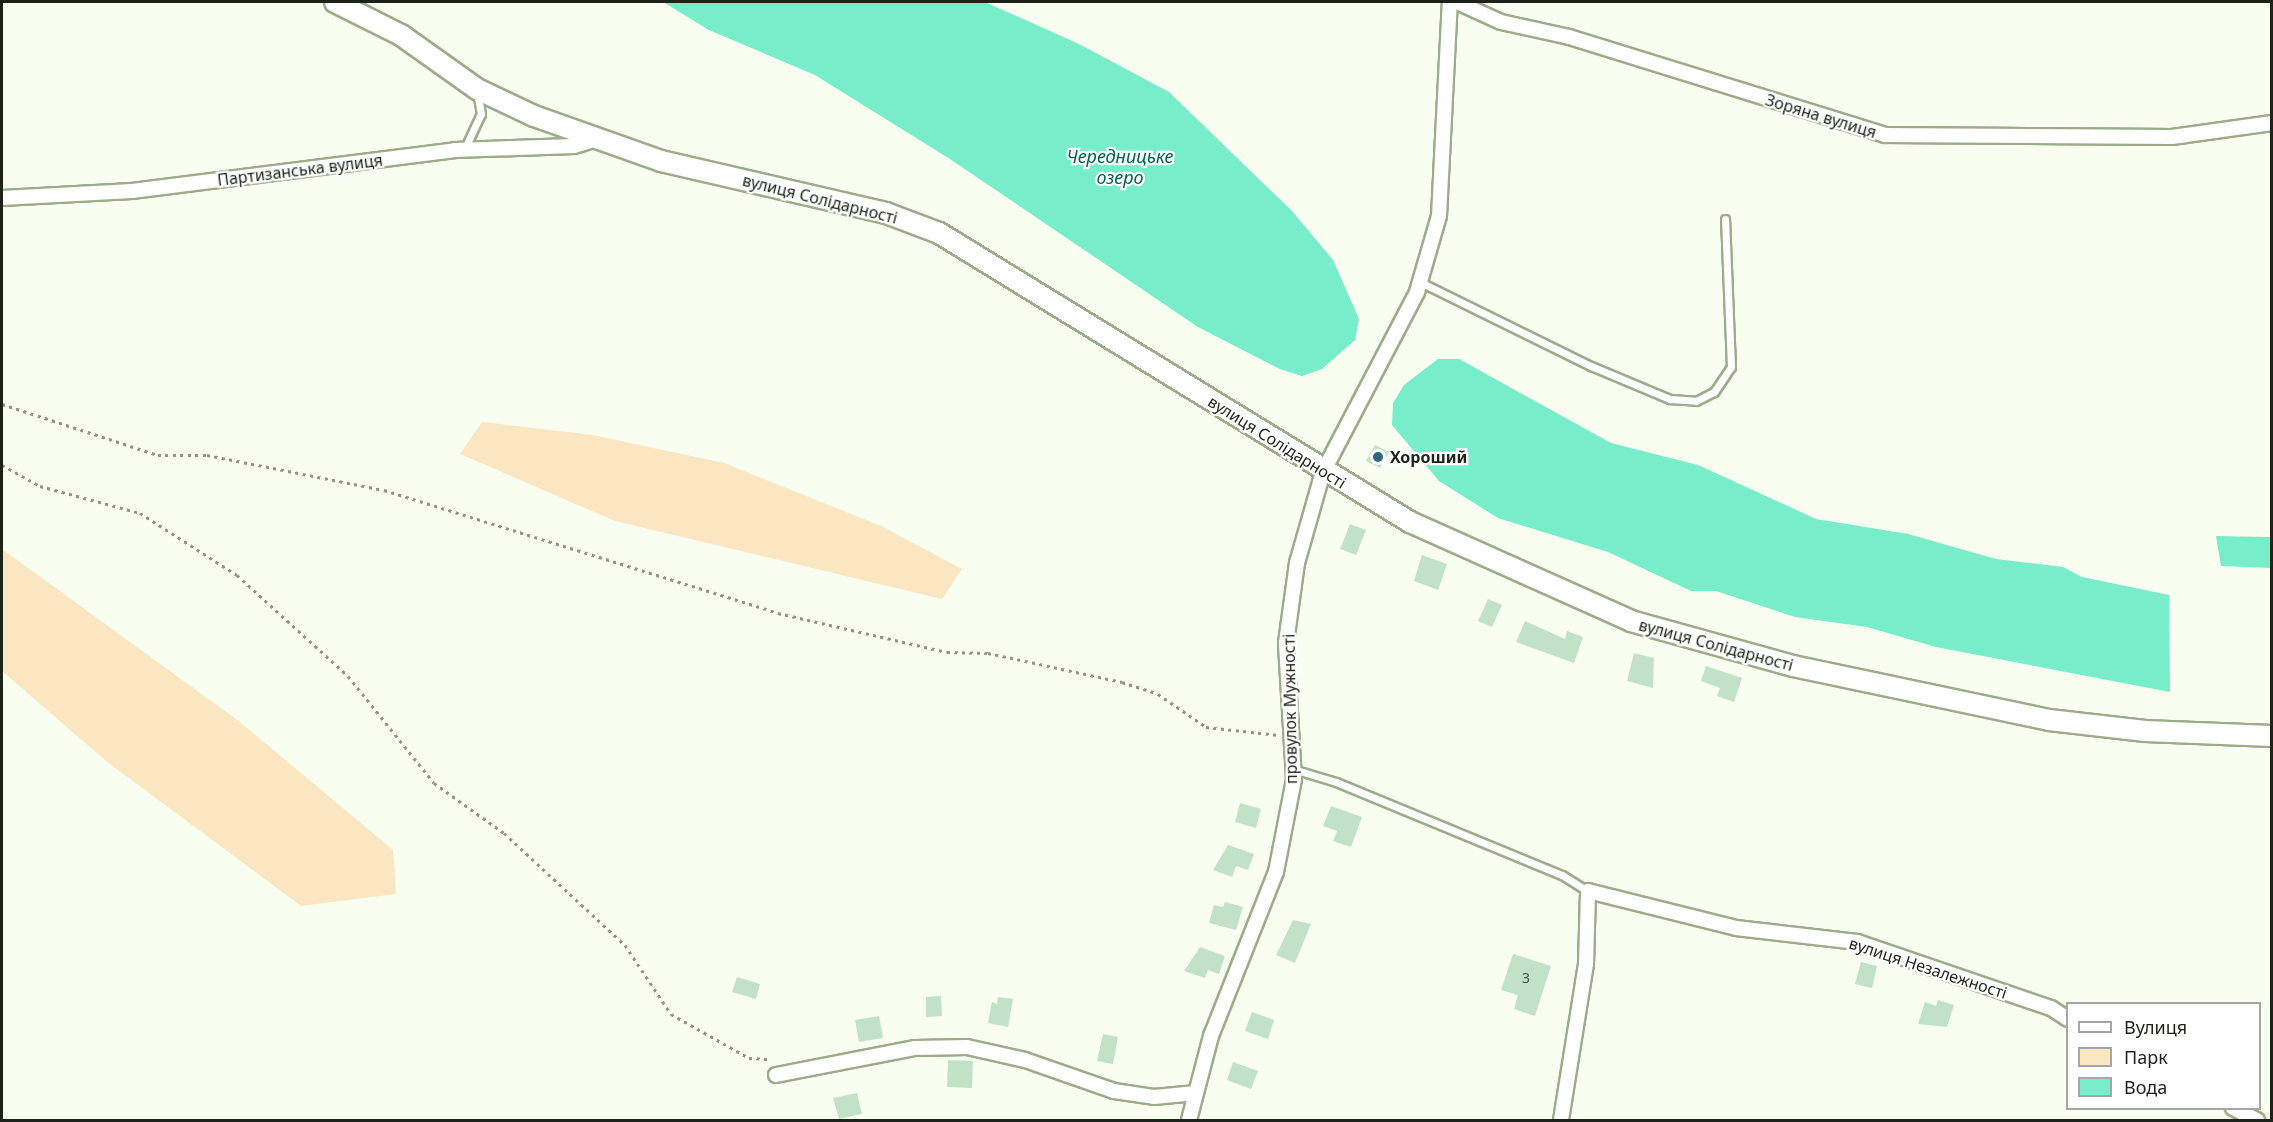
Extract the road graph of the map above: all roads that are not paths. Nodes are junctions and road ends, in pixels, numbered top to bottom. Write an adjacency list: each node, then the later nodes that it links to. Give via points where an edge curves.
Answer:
1 (335, 2): 4 (main road, вулиця Солідарності, via 401,35)
2 (1450, 2): 10 (street, провулок Мужності, via 1439,216)
3 (1457, 2): 5 (street, Зоряна вулиця, via 1501,22 1569,37 1885,135 2172,137)
4 (477, 89): 6 (main road, вулиця Солідарності); 7 (lane, via 481,114)
5 (2271, 123)
6 (597, 139): 7 (street, Партизанська вулиця, via 574,146); 11 (main road, вулиця Солідарності, via 661,161 886,213 939,233)
7 (464, 150): 8 (street, Партизанська вулиця, via 132,191)
8 (2, 198)
9 (1725, 219): 10 (lane, via 1723,279 1731,367 1714,392 1696,401 1670,399 1591,366)
10 (1420, 282): 11 (street, провулок Мужності)
11 (1323, 472): 12 (main road, вулиця Солідарності, via 1410,522 1519,573 1631,621 1708,645 2049,720 2145,731); 13 (street, провулок Мужності, via 1297,563 1286,644)
12 (2271, 736)
13 (1293, 769): 14 (lane, via 1336,782 1562,875); 17 (street, провулок Мужності, via 1276,872 1211,1036)
14 (1588, 891): 15 (street, вулиця Незалежності, via 1736,928 1857,942 2051,1008); 20 (street, via 1586,963)
15 (2066, 1018)
16 (776, 1075): 17 (street, via 915,1048 967,1047 1025,1060 1114,1091 1154,1097)
17 (1196, 1093): 19 (street, провулок Мужності)
18 (2237, 1110): 21 (street)
19 (1189, 1120)
20 (1561, 1120)
21 (2257, 1120)

